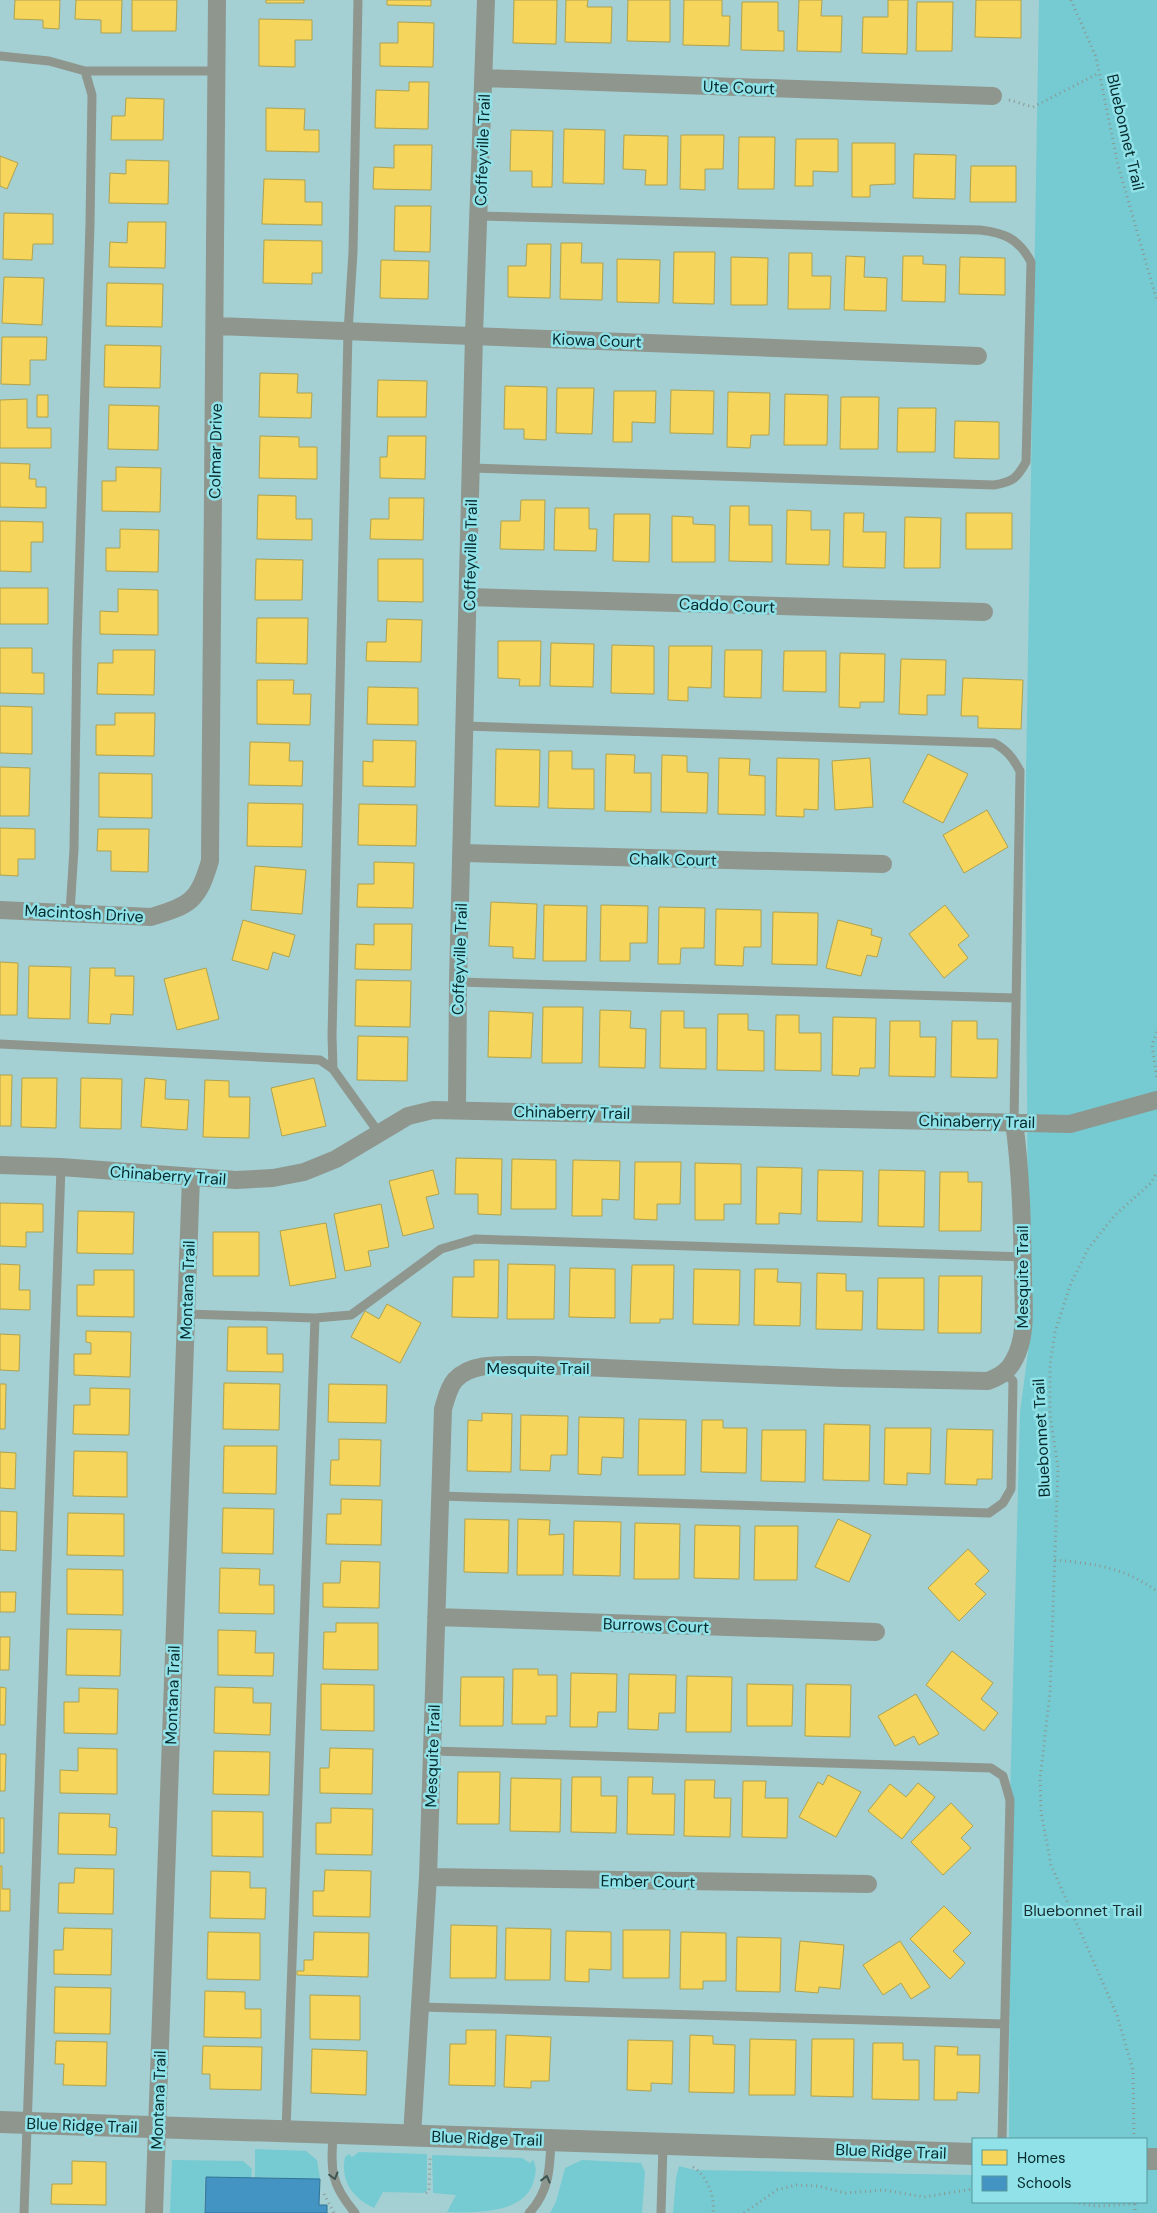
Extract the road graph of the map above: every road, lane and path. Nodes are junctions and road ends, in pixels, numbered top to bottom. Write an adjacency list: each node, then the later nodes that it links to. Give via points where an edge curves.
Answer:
1 (218, 0): 7 (street, Colmar Drive)
2 (358, 0): 14 (lane, via 354,252)
3 (486, 0): 9 (street, Coffeyville Trail)
4 (1071, 0): 8 (path, Bluebonnet Trail, via 1096,57)
5 (0, 56): 6 (lane, via 49,61)
6 (85, 71): 7 (lane); 25 (lane, via 92,96 90,224)
7 (217, 71): 13 (street, Colmar Drive)
8 (1099, 73): 10 (path, via 1033,106); 12 (path, Bluebonnet Trail, via 1118,165)
9 (484, 78): 10 (street, Ute Court); 11 (street, Coffeyville Trail)
10 (993, 96)
11 (479, 216): 15 (street, Coffeyville Trail); 17 (lane, via 1002,233 1016,240 1031,262 1026,462 1018,477 994,485)
12 (1157, 301)
13 (216, 326): 14 (street, Kiowa Court); 23 (street, Colmar Drive, via 210,861 202,886)
14 (348, 332): 15 (street, Kiowa Court); 30 (lane)
15 (474, 335): 16 (street, Kiowa Court); 17 (street, Coffeyville Trail)
16 (978, 356)
17 (472, 468): 18 (street, Coffeyville Trail)
18 (469, 597): 19 (street, Caddo Court); 20 (street, Coffeyville Trail)
19 (984, 612)
20 (464, 726): 21 (street, Coffeyville Trail); 27 (lane, via 994,743 1013,757 1020,771)
21 (463, 854): 22 (street, Chalk Court); 26 (street, Coffeyville Trail)
22 (884, 864)
23 (194, 898): 25 (street, Macintosh Drive, via 174,910 151,916)
24 (0, 910): 25 (street, Macintosh Drive)
25 (70, 912)
26 (458, 982): 27 (lane); 33 (street, Coffeyville Trail)
27 (1015, 998): 34 (lane)
28 (1157, 1032): 31 (path, via 1152,1046)
29 (0, 1044): 30 (lane, via 320,1060)
30 (333, 1069): 35 (lane)
31 (1157, 1079)
32 (1157, 1100): 34 (street, Chinaberry Trail, via 1070,1124)
33 (457, 1109): 34 (street, Chinaberry Trail); 35 (street, Chinaberry Trail, via 408,1116)
34 (1014, 1122): 40 (street, Mesquite Trail, via 1019,1159)
35 (379, 1133): 39 (street, Chinaberry Trail, via 304,1172 236,1180)
36 (0, 1165): 37 (street, Chinaberry Trail)
37 (61, 1167): 39 (street, Chinaberry Trail); 55 (lane)
38 (1157, 1172): 45 (path, Bluebonnet Trail, via 1151,1183 1115,1215 1088,1249 1071,1283 1055,1332 1050,1415 1058,1468)
39 (191, 1177): 41 (street, Montana Trail)
40 (1023, 1257): 42 (lane, via 475,1239 441,1249 351,1314); 43 (street, Mesquite Trail, via 1023,1332 1014,1360)
41 (186, 1314): 42 (lane); 56 (street, Montana Trail)
42 (315, 1318): 57 (lane)
43 (1005, 1373): 44 (street, Mesquite Trail, via 988,1381 534,1365 484,1367 455,1380 448,1392 443,1409); 44 (lane, via 1013,1381 1011,1489 1003,1504 989,1513)
44 (440, 1496): 47 (street, Mesquite Trail)
45 (1055, 1560): 46 (path, via 1099,1564 1135,1576); 61 (path, Bluebonnet Trail, via 1050,1693 1040,1779 1041,1812 1051,1865 1117,2015 1133,2070)
46 (1157, 1591)
47 (436, 1617): 48 (street, Burrows Court); 49 (street, Mesquite Trail)
48 (876, 1632)
49 (432, 1751): 50 (street, Mesquite Trail); 53 (lane, via 990,1768 1003,1776 1010,1800)
50 (428, 1877): 51 (street, Ember Court); 52 (street, Mesquite Trail)
51 (868, 1884)
52 (420, 2007): 53 (lane); 59 (street, Mesquite Trail)
53 (1004, 2024): 60 (lane)
54 (0, 2122): 55 (street, Blue Ridge Trail)
55 (27, 2123): 56 (street, Blue Ridge Trail); 71 (lane)
56 (156, 2127): 57 (street, Blue Ridge Trail); 72 (street, Montana Trail)
57 (286, 2132): 58 (street, Blue Ridge Trail)
58 (333, 2134): 59 (street, Blue Ridge Trail); 73 (lane, one-way to 73, via 332,2171 340,2195)
59 (412, 2136): 62 (street, Blue Ridge Trail)
60 (1002, 2138)
61 (1134, 2138)
62 (550, 2140): 63 (street, Blue Ridge Trail); 74 (lane, one-way to 62, via 540,2200 550,2160)
63 (663, 2152): 65 (street, Blue Ridge Trail); 70 (path, via 705,2176); 75 (lane)
64 (430, 2153): 67 (path, via 429,2191)
65 (972, 2154)
66 (972, 2189): 76 (path, via 924,2197 884,2190 845,2193 818,2186 796,2185 777,2190)
67 (426, 2193)
68 (1076, 2203): 69 (path, via 1097,2206)
69 (1135, 2203): 77 (path)
70 (714, 2212)
71 (24, 2213)
72 (154, 2213)
73 (355, 2213)
74 (529, 2213)
75 (661, 2213)
76 (744, 2213)
77 (1135, 2213)

